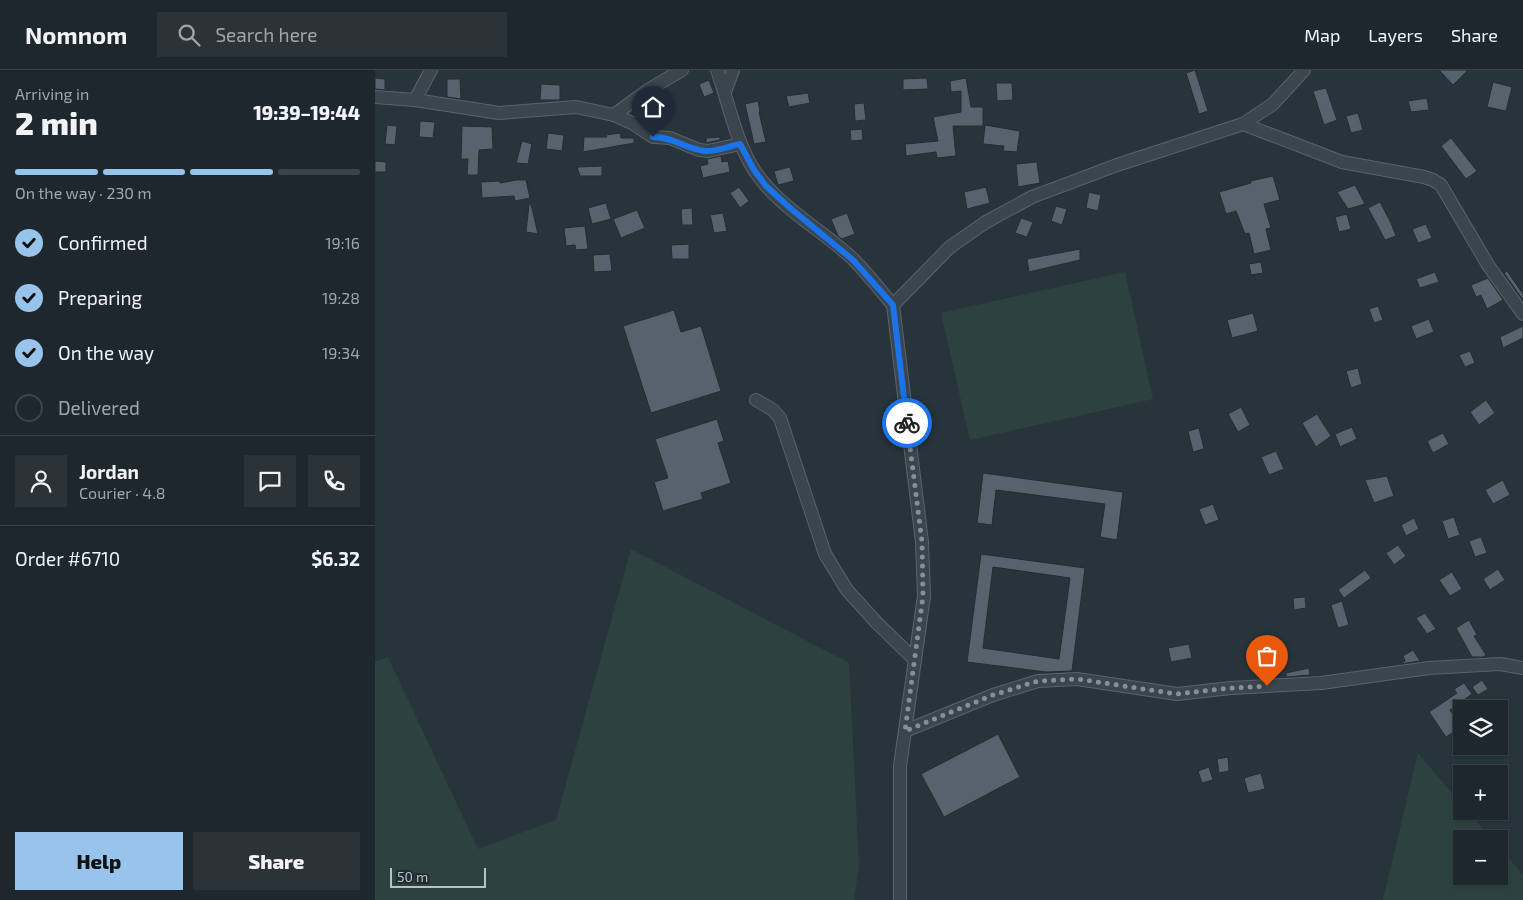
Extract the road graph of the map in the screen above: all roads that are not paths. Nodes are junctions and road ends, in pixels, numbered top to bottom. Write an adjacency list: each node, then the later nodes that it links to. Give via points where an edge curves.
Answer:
1 (431, 70): 8 (street)
2 (682, 70): 9 (street)
3 (717, 70): 6 (street)
4 (733, 70): 6 (street)
5 (1304, 70): 10 (street, via 1273,104)
6 (725, 92): 11 (street)
7 (375, 97): 8 (street)
8 (415, 100): 9 (street, via 499,113 576,107)
9 (614, 115): 11 (street, via 653,137 670,138 699,150)
10 (1243, 124): 12 (street, via 1031,197 986,222 950,248); 13 (street, via 1342,162 1424,177 1441,185 1488,265)
11 (740, 144): 12 (street, via 766,186 853,260)
12 (893, 305): 15 (street, via 922,542 923,596)
13 (1523, 314)
14 (756, 400): 15 (street, via 780,418 825,554 843,583 876,622)
15 (915, 660): 17 (street)
16 (1523, 668): 17 (street, via 1500,664 1429,668 1321,684 1177,694 1077,679 1038,681 993,695)
17 (905, 731): 18 (street, via 900,766)
18 (900, 900)

